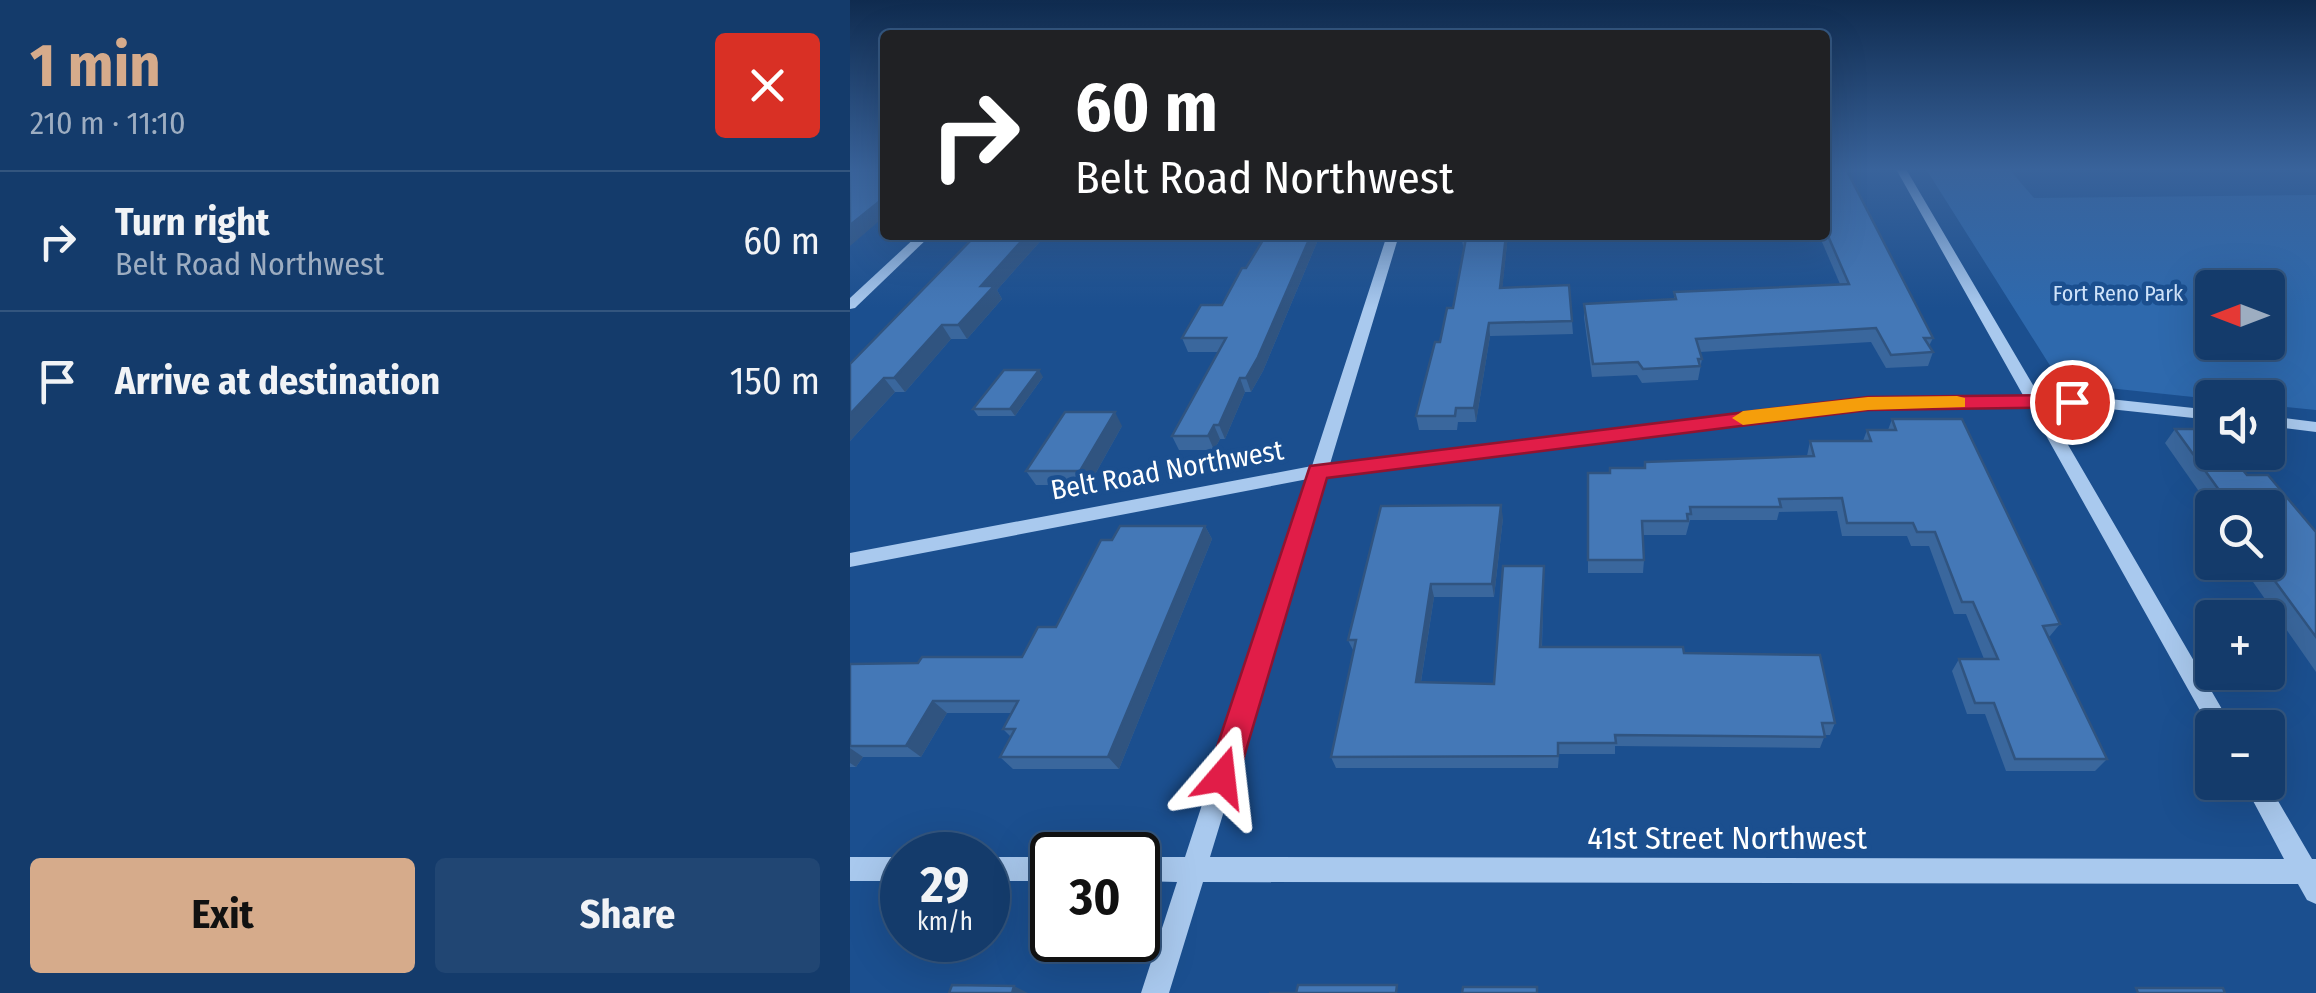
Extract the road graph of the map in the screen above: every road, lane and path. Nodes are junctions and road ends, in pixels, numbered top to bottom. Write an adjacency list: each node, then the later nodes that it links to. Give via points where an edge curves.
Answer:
1 (1928, 215): 5 (street)
2 (921, 240): 4 (street)
3 (1391, 240): 9 (street)
4 (850, 305)
5 (2035, 402): 6 (street, Belt Road Northwest); 9 (street, Belt Road Northwest, via 1868,403); 11 (street)
6 (2195, 413)
7 (2285, 423): 8 (street)
8 (2316, 427)
9 (1318, 471): 10 (street, Belt Road Northwest); 16 (street)
10 (850, 560)
11 (2212, 710)
12 (2265, 800): 17 (street)
13 (850, 870): 14 (street)
14 (880, 870)
15 (1160, 870): 16 (street, 41st Street Northwest)
16 (1194, 870): 17 (street, 41st Street Northwest); 18 (street)
17 (2312, 878)
18 (1155, 993)

